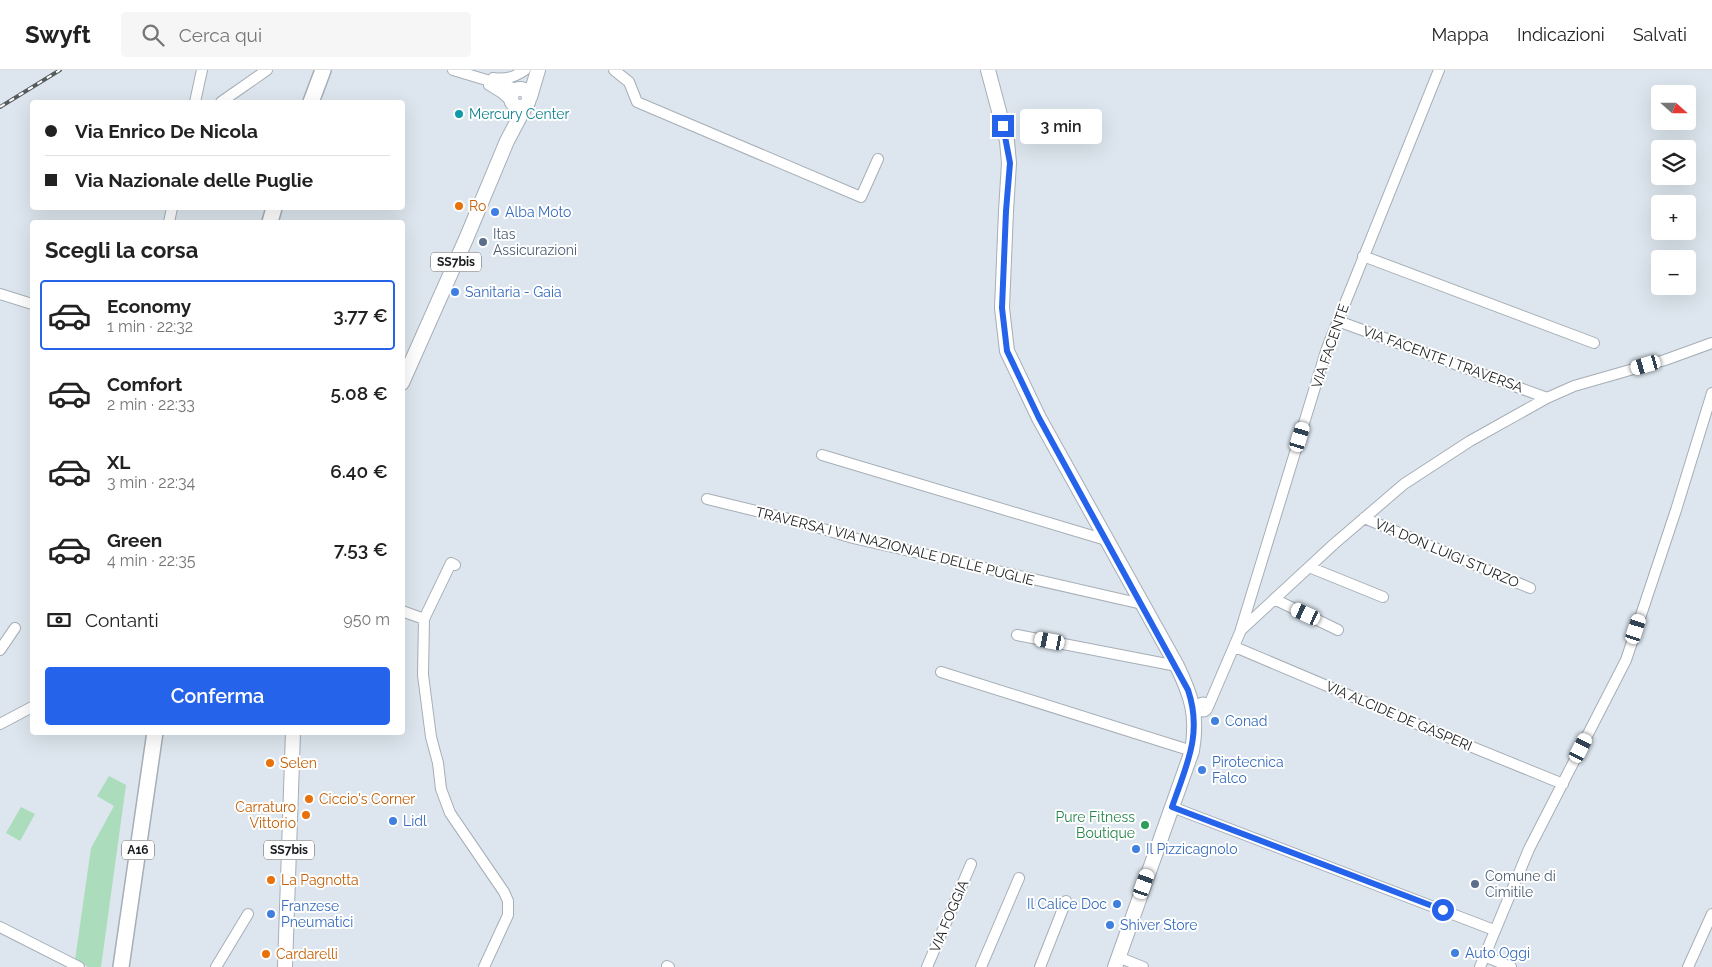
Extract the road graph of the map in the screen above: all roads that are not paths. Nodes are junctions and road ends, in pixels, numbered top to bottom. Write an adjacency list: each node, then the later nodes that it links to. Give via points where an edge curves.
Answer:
1 (202, 70): 13 (street)
2 (267, 70): 14 (street)
3 (313, 70): 15 (highway)
4 (323, 70): 16 (highway)
5 (453, 70): 11 (street)
6 (525, 70): 11 (street, via 499,79)
7 (537, 70): 12 (main road, SS7bis)
8 (614, 70): 17 (street, via 629,82 638,102 861,197)
9 (988, 70): 30 (main road, via 1010,163 1002,308 1007,351 1039,418)
10 (1439, 70): 18 (street, VIA FACENTE)
11 (465, 74): 12 (street)
12 (519, 98): 24 (main road, SS7bis, via 506,141 466,239)
13 (195, 100)
14 (224, 100)
15 (302, 100)
16 (313, 100)
17 (878, 159)
18 (1363, 256): 21 (street, VIA FACENTE); 22 (street)
19 (0, 294): 20 (street)
20 (30, 303)
21 (1338, 321): 26 (street, VIA FACENTE I TRAVERSA); 40 (street, VIA FACENTE)
22 (1594, 343)
23 (1712, 343): 26 (street, VIA DON LUIGI STURZO, via 1574,386)
24 (405, 376)
25 (1712, 393): 55 (street, via 1626,660)
26 (1547, 398): 29 (street, VIA DON LUIGI STURZO, via 1470,441 1404,484)
27 (822, 455): 30 (street)
28 (707, 499): 36 (street, TRAVERSA I VIA NAZIONALE DELLE PUGLIE, via 853,538)
29 (1364, 518): 32 (street, VIA DON LUIGI STURZO); 33 (street, VIA DON LUIGI STURZO)
30 (1106, 540): 36 (main road)
31 (454, 565): 38 (street, via 451,563)
32 (1309, 567): 34 (street); 35 (street, VIA DON LUIGI STURZO)
33 (1530, 588)
34 (1382, 597)
35 (1274, 600): 40 (street, VIA DON LUIGI STURZO); 41 (street)
36 (1142, 604): 45 (main road)
37 (405, 612): 38 (street)
38 (424, 619): 72 (street, via 423,675 441,789 450,813 508,901 508,915)
39 (15, 628): 44 (street)
40 (1241, 630): 43 (street, VIA DON LUIGI STURZO)
41 (1338, 630)
42 (1017, 634): 45 (street)
43 (1234, 647): 47 (street, VIA DON LUIGI STURZO); 55 (street, VIA ALCIDE DE GASPERI)
44 (0, 650)
45 (1177, 666): 47 (main road)
46 (941, 672): 54 (street)
47 (1201, 704): 50 (street, VIA DON LUIGI STURZO); 50 (main road, via 1194,710)
48 (30, 708): 49 (street)
49 (0, 724)
50 (1195, 726): 54 (main road)
51 (155, 735): 68 (highway, A16)
52 (165, 735): 69 (highway, A16)
53 (293, 735): 71 (main road, SS7bis)
54 (1192, 750): 56 (main road)
55 (1563, 784): 63 (street, via 1529,849)
56 (1172, 807): 63 (street); 65 (main road)
57 (971, 864): 73 (street, VIA FOGGIA)
58 (1019, 878): 66 (street)
59 (1066, 902): 74 (street)
60 (248, 914): 70 (street)
61 (1712, 914): 78 (street)
62 (0, 927): 67 (street)
63 (1494, 930): 64 (street)
64 (1484, 956): 76 (street); 77 (street)
65 (1117, 962): 75 (street)
66 (985, 966)
67 (79, 967)
68 (121, 967)
69 (131, 967)
70 (216, 967)
71 (284, 967)
72 (484, 967)
73 (927, 967)
74 (1040, 967)
75 (1143, 967)
76 (1480, 967)
77 (1511, 967)
78 (1688, 967)

